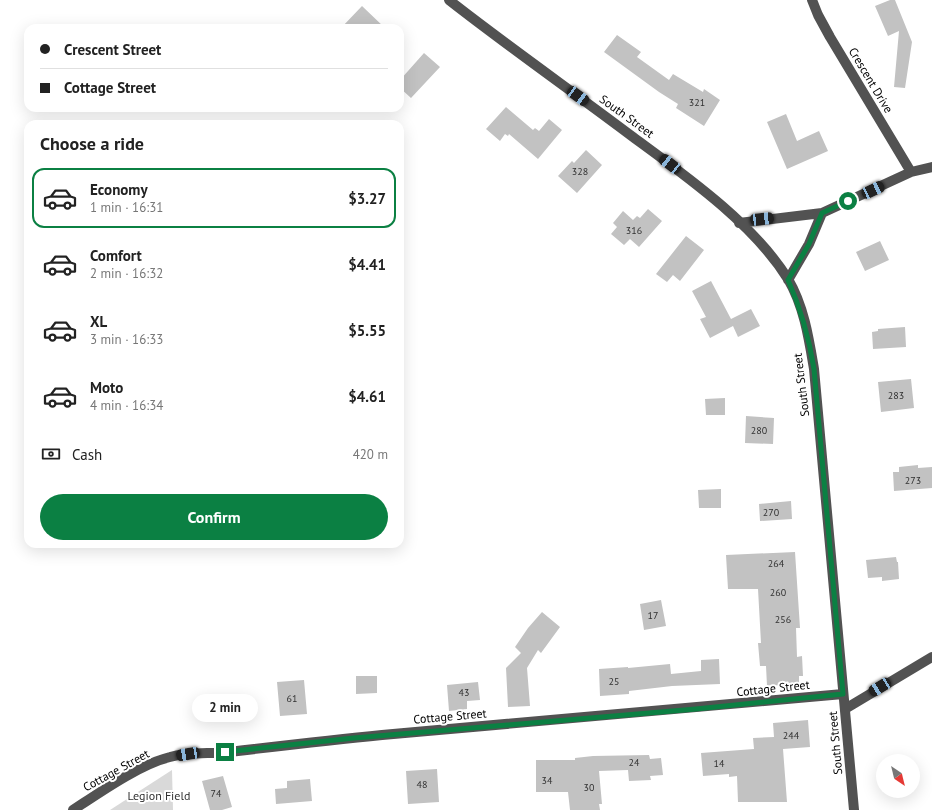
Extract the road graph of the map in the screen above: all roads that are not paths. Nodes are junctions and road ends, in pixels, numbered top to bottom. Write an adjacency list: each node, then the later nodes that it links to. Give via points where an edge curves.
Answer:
1 (449, 0): 6 (street, South Street, via 660,157)
2 (812, 0): 4 (street, Crescent Drive, via 830,37)
3 (932, 167): 4 (street)
4 (911, 172): 5 (street)
5 (822, 213): 6 (street); 7 (street, via 809,244)
6 (739, 223): 7 (street, South Street, via 774,260)
7 (788, 280): 9 (street, South Street, via 804,319 814,369)
8 (932, 657): 10 (street)
9 (843, 694): 10 (street, South Street); 11 (street, Cottage Street, via 188,754 152,763)
10 (845, 709): 12 (street, South Street)
11 (73, 810)
12 (854, 810)

